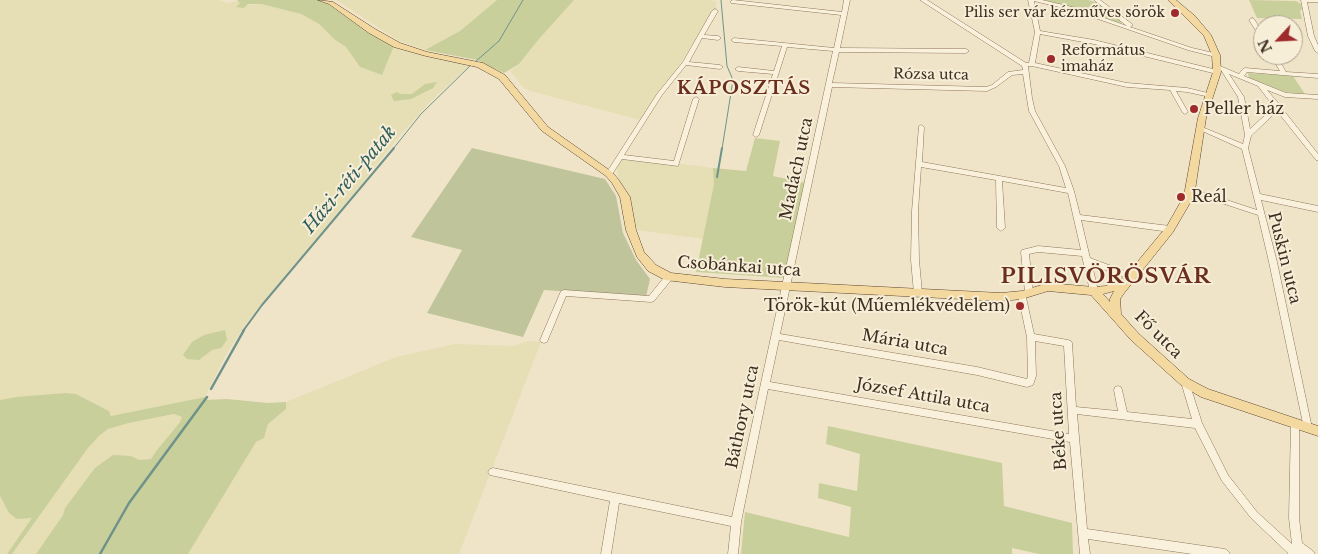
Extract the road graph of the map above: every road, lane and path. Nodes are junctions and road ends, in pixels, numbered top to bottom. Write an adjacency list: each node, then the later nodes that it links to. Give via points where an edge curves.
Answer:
1 (322, 0): 50 (main road, Csobánkai utca, via 397,45 470,62 494,72 545,129)
2 (846, 0): 12 (street, Madách utca)
3 (922, 0): 26 (street)
4 (1031, 0): 14 (street)
5 (1035, 0): 13 (street)
6 (1096, 0): 13 (street)
7 (1172, 0): 22 (main road, via 1203,30)
8 (1305, 0): 9 (street); 21 (street, via 1310,36)
9 (1318, 0)
10 (733, 2): 12 (street)
11 (715, 11): 15 (street)
12 (844, 14): 19 (street, Madách utca)
13 (1135, 29): 22 (street)
14 (1038, 32): 26 (street); 28 (street)
15 (700, 36): 16 (street); 23 (street)
16 (718, 38)
17 (734, 40): 18 (street)
18 (785, 45): 19 (street); 29 (street)
19 (837, 50): 20 (street); 34 (street, Madách utca)
20 (966, 51)
21 (1318, 51)
22 (1216, 55): 28 (main road)
23 (685, 63): 25 (street); 47 (street, via 660,94)
24 (1279, 65): 30 (street)
25 (720, 67)
26 (1028, 67): 34 (street, Rózsa utca, via 1010,73 987,89); 35 (street, via 1127,85); 53 (street, via 1032,111 1062,166)
27 (738, 70): 29 (street)
28 (1219, 70): 31 (street); 36 (main road); 45 (street, via 1241,97)
29 (776, 73): 44 (street)
30 (1284, 73): 31 (street, via 1245,70); 32 (street)
31 (1240, 76): 33 (street)
32 (1318, 76)
33 (1260, 84): 37 (street); 40 (street)
34 (830, 85): 63 (street, Madách utca)
35 (1172, 89): 36 (street); 41 (street)
36 (1210, 95): 43 (main road)
37 (1285, 95): 38 (street); 40 (street, via 1277,100)
38 (1318, 97)
39 (696, 99): 47 (street, via 676,164)
40 (1279, 106): 45 (street); 48 (street)
41 (1185, 112)
42 (920, 127): 49 (street)
43 (1200, 128): 46 (street); 52 (main road)
44 (756, 135)
45 (1248, 135): 46 (street, Puskin utca)
46 (1245, 148): 54 (street, Puskin utca)
47 (620, 157): 50 (street)
48 (1318, 158)
49 (919, 164): 51 (street); 65 (street, via 915,211)
50 (609, 174): 61 (main road, Csobánkai utca, via 624,197 632,236 640,254 652,268)
51 (1000, 178): 53 (street); 58 (street)
52 (1190, 190): 56 (street); 59 (main road)
53 (1071, 191): 57 (street)
54 (1256, 196): 55 (street); 56 (street, Puskin utca)
55 (1318, 209)
56 (1259, 213): 79 (street, Puskin utca)
57 (1077, 218): 59 (street); 60 (street)
58 (1001, 228)
59 (1170, 229): 62 (main road)
60 (1086, 257): 62 (street); 64 (street); 66 (street, via 1038,249 1025,252)
61 (670, 277): 63 (main road, Csobánkai utca); 71 (street, via 651,299 564,293)
62 (1129, 278): 64 (main road, via 1112,289); 67 (main road)
63 (786, 286): 65 (main road, Csobánkai utca); 69 (street, Báthory utca)
64 (1096, 292): 66 (main road, Csobánkai utca, via 1054,287); 67 (main road); 68 (main road)
65 (918, 293): 66 (main road, Csobánkai utca, via 1001,297)
66 (1026, 294): 70 (street)
67 (1115, 299): 68 (main road, Fő utca)
68 (1116, 314): 72 (main road, Fő utca, via 1135,337)
69 (774, 336): 70 (street, Mária utca, via 1027,383 1030,382); 73 (street, Báthory utca)
70 (1031, 337): 75 (street, Béke utca, via 1068,343)
71 (544, 340)
72 (1185, 382): 77 (street); 78 (main road, Fő utca, via 1206,393)
73 (766, 385): 80 (street, József Attila utca); 83 (street, Báthory utca)
74 (1118, 390): 76 (street)
75 (1072, 410): 76 (street); 80 (street, Béke utca)
76 (1123, 416): 77 (street)
77 (1198, 424): 86 (street, via 1231,488 1254,515)
78 (1295, 424): 79 (main road, Fő utca); 86 (street)
79 (1313, 430)
80 (1074, 439): 84 (street, Béke utca)
81 (494, 472): 82 (street)
82 (615, 498): 83 (street); 87 (street)
83 (736, 522): 88 (street, Báthory utca)
84 (1083, 533): 85 (street); 89 (street, Béke utca)
85 (1200, 552): 90 (street)
86 (1295, 552): 91 (street)
87 (606, 554)
88 (733, 554)
89 (1085, 554)
90 (1225, 554)
91 (1310, 554)

